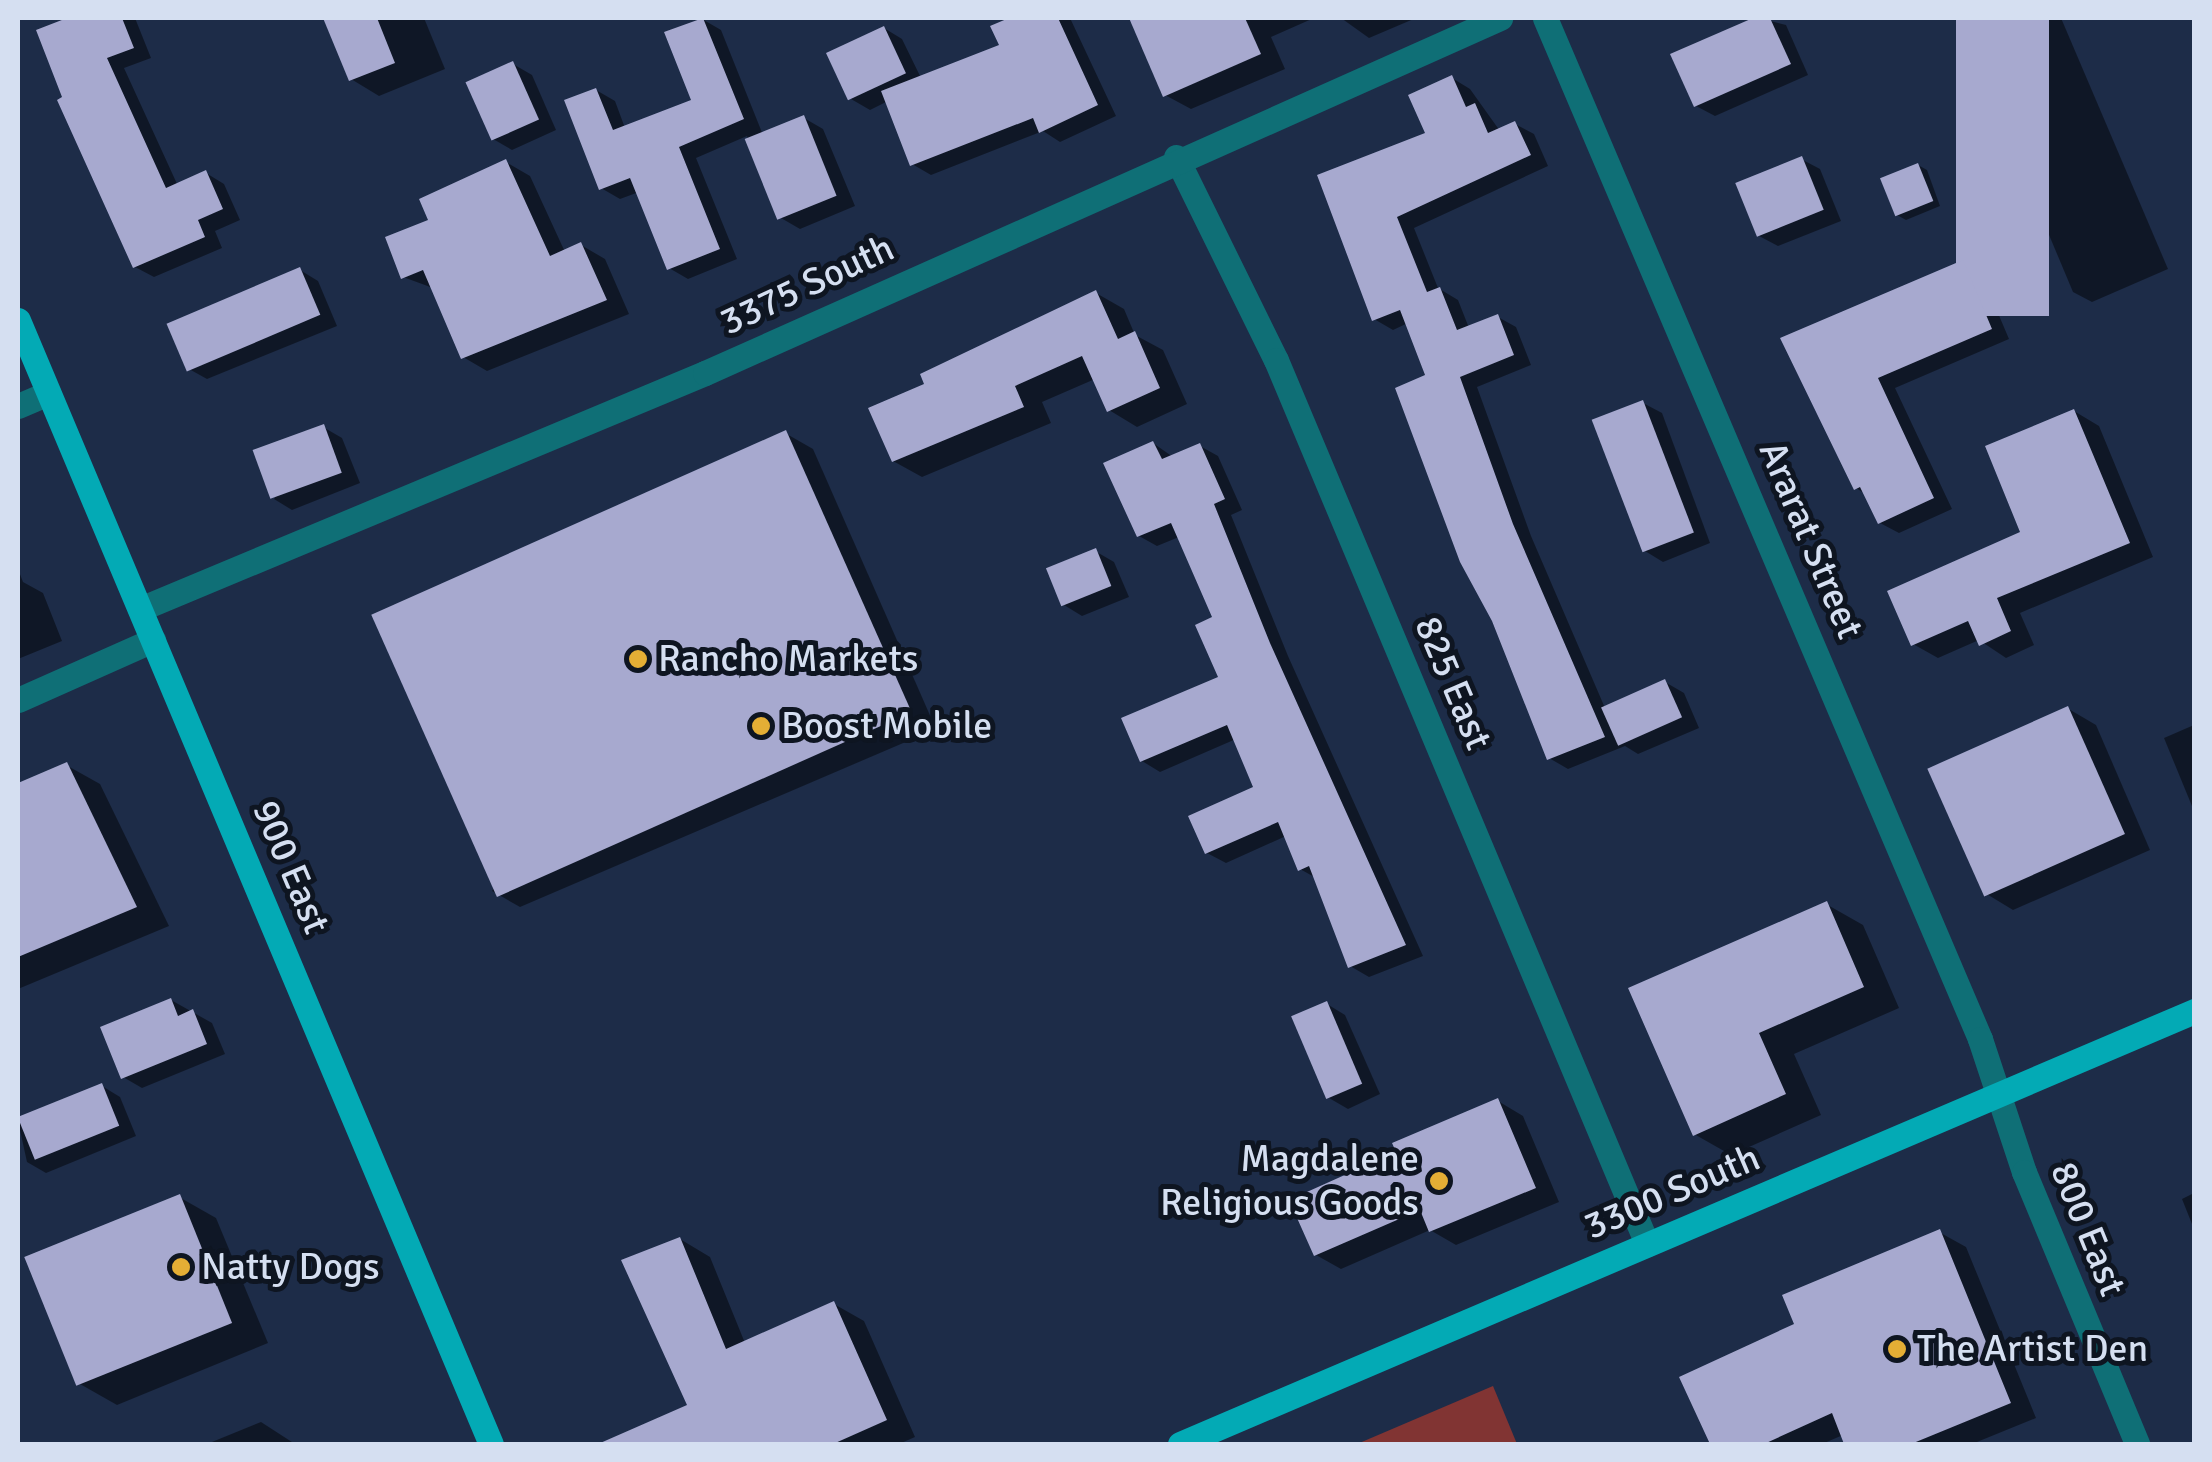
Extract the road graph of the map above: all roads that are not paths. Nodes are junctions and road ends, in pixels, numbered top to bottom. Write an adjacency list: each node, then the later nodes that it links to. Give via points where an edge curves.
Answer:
1 (1500, 18): 3 (street, 3375 South)
2 (1544, 18): 11 (street, Ararat Street, via 1980,1039)
3 (1176, 157): 7 (street, 3375 South, via 705,373); 12 (street, 825 East, via 1276,360)
4 (18, 320): 5 (main road, 900 East)
5 (48, 393): 6 (street); 7 (main road, 900 East)
6 (18, 406)
7 (140, 609): 8 (main road, 900 East)
8 (153, 640): 9 (street); 13 (main road, 900 East)
9 (18, 700)
10 (2194, 1010): 11 (main road, 3300 South)
11 (1995, 1096): 12 (main road, 3300 South); 15 (street, 800 East)
12 (1647, 1244): 14 (main road, 3300 South)
13 (491, 1444)
14 (1180, 1444)
15 (2138, 1444)

